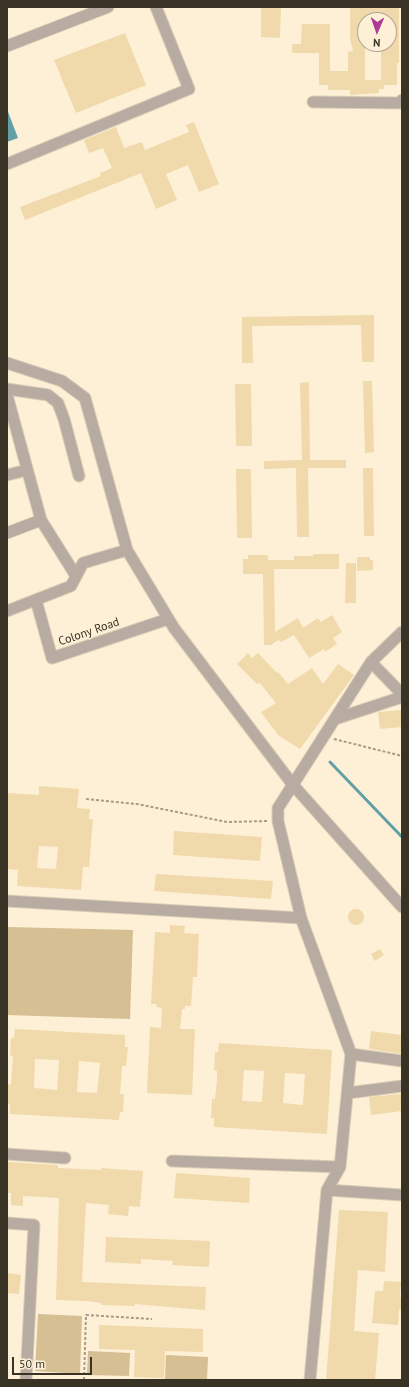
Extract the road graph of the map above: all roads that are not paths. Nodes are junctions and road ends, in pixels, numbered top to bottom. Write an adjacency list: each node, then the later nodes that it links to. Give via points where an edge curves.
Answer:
1 (156, 7): 6 (street, via 189,89)
2 (104, 8): 3 (street)
3 (7, 46)
4 (402, 100): 5 (street, via 402,103)
5 (313, 102)
6 (7, 164)
7 (7, 363): 16 (street, via 62,381 85,398)
8 (7, 389): 13 (street, via 48,395 58,403)
9 (7, 395): 10 (street)
10 (10, 419): 11 (street)
11 (27, 470): 12 (street); 14 (street)
12 (7, 476)
13 (79, 476)
14 (41, 520): 15 (street); 17 (street)
15 (7, 533)
16 (127, 550): 17 (street, via 83,563); 20 (street)
17 (76, 576): 18 (street, via 71,586)
18 (36, 600): 19 (street); 20 (street, Colony Road, via 52,658)
19 (7, 611)
20 (168, 619): 25 (street)
21 (402, 632): 22 (street)
22 (371, 662): 23 (street); 24 (street)
23 (402, 696): 24 (street)
24 (335, 719): 25 (street)
25 (293, 786): 27 (street); 28 (street, via 278,808 278,821)
26 (7, 901): 28 (street)
27 (402, 907)
28 (301, 918): 29 (street)
29 (351, 1054): 30 (street); 32 (street)
30 (402, 1061)
31 (402, 1086): 32 (street)
32 (348, 1093): 36 (street)
33 (7, 1154): 34 (street)
34 (65, 1158)
35 (172, 1161): 36 (street)
36 (340, 1166): 37 (street)
37 (327, 1190): 38 (street); 41 (street)
38 (402, 1195)
39 (7, 1223): 40 (street, via 34,1225)
40 (26, 1380)
41 (310, 1380)

